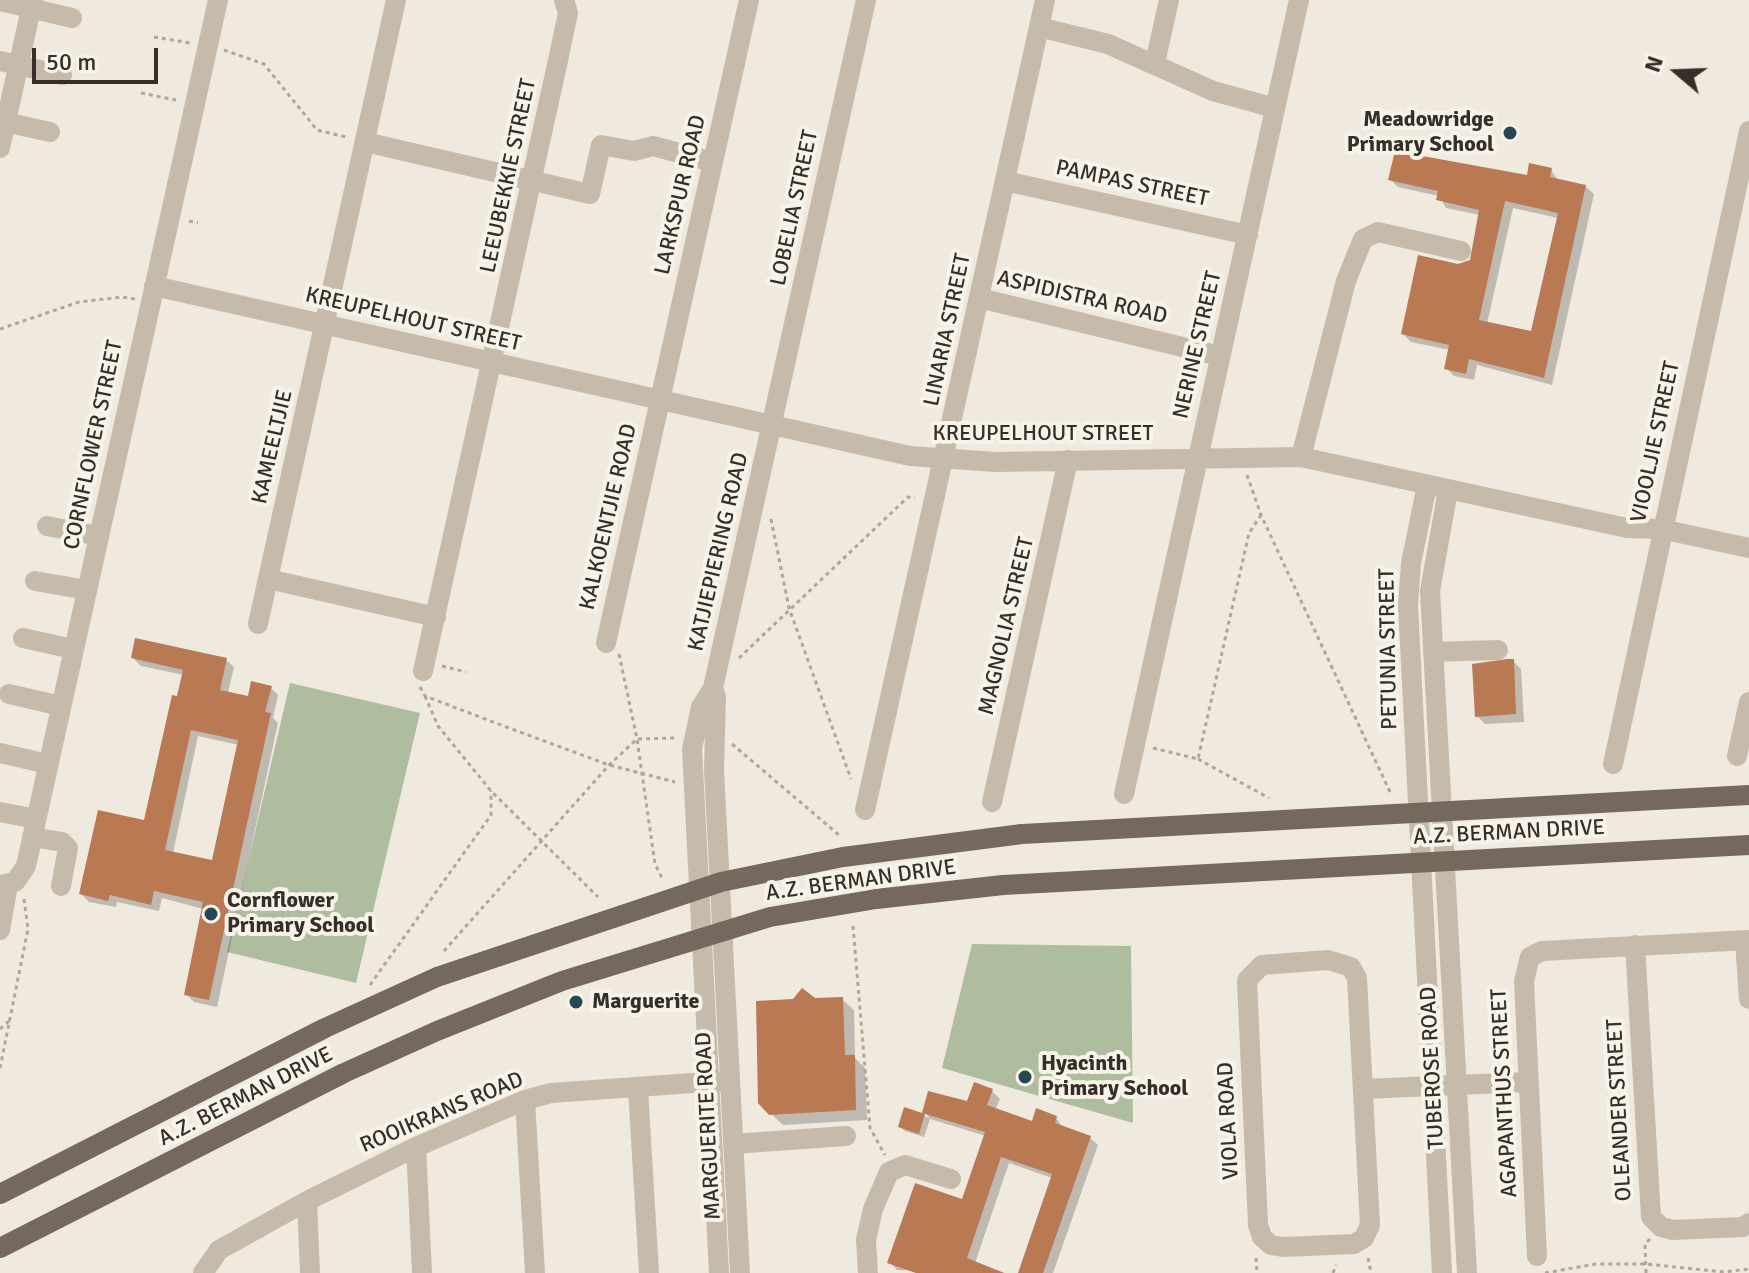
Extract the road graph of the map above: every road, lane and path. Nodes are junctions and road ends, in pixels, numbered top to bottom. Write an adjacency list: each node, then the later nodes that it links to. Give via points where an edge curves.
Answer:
1 (218, 0): 14 (street, CORNFLOWER STREET)
2 (396, 0): 24 (street)
3 (564, 0): 27 (street, LEEUBEKKIE STREET, via 568,13)
4 (749, 0): 26 (street, LARKSPUR ROAD)
5 (866, 0): 39 (street, LOBELIA STREET)
6 (1045, 0): 12 (street, LINARIA STREET)
7 (1169, 0): 16 (street)
8 (1299, 0): 20 (street, NERINE STREET)
9 (0, 1): 10 (street)
10 (32, 4): 11 (street); 15 (street)
11 (72, 18)
12 (1039, 27): 16 (street, via 1108,44); 28 (street, LINARIA STREET)
13 (154, 37): 14 (path)
14 (208, 46): 19 (street, CORNFLOWER STREET); 24 (path, via 264,64 317,130)
15 (9, 63): 17 (street); 21 (street)
16 (1155, 63): 20 (street, via 1213,91)
17 (62, 75)
18 (141, 93): 19 (path)
19 (195, 104): 32 (street, CORNFLOWER STREET)
20 (1275, 108): 30 (street, NERINE STREET)
21 (3, 122): 23 (street); 25 (street)
22 (1749, 131): 29 (street, VIOOLJIE STREET)
23 (50, 132)
24 (365, 142): 27 (street); 34 (street)
25 (0, 148)
26 (713, 162): 27 (street, via 653,146 634,151 601,145 590,194); 38 (street, LARKSPUR ROAD)
27 (533, 179): 37 (street, LEEUBEKKIE STREET)
28 (1005, 181): 30 (street, PAMPAS STREET); 33 (street, LINARIA STREET)
29 (1742, 202): 51 (street, VIOOLJIE STREET)
30 (1248, 235): 36 (street, NERINE STREET)
31 (1461, 251): 40 (street, via 1378,232 1356,248)
32 (152, 294): 34 (street, KREUPELHOUT STREET); 35 (path, via 79,302); 52 (street, CORNFLOWER STREET)
33 (979, 298): 36 (street, ASPIDISTRA ROAD); 42 (street, LINARIA STREET)
34 (324, 325): 37 (street, KREUPELHOUT STREET); 54 (street, KAMEELTJIE)
35 (0, 329)
36 (1220, 356): 41 (street, NERINE STREET)
37 (492, 363): 38 (street, KREUPELHOUT STREET); 58 (street)
38 (659, 401): 39 (street, KREUPELHOUT STREET); 61 (street, KALKOENTJIE ROAD)
39 (772, 425): 42 (street, KREUPELHOUT STREET); 68 (street, KATJIEPIERING ROAD)
40 (1301, 457): 41 (street, KREUPELHOUT STREET); 45 (street, KREUPELHOUT STREET)
41 (1197, 458): 43 (street, KREUPELHOUT STREET); 76 (street, NERINE STREET)
42 (944, 459): 43 (street, KREUPELHOUT STREET); 47 (street, LINARIA STREET)
43 (1068, 460): 90 (street, MAGNOLIA STREET)
44 (1243, 465): 49 (path)
45 (1427, 485): 46 (street, KREUPELHOUT STREET); 94 (street, PETUNIA STREET, via 1409,581)
46 (1448, 490): 51 (street, KREUPELHOUT STREET, via 1627,528); 64 (street, PETUNIA STREET, via 1430,575)
47 (931, 502): 57 (path, via 908,497); 91 (street, LINARIA STREET)
48 (768, 510): 57 (path)
49 (1261, 515): 79 (path, via 1249,533); 86 (path)
50 (47, 526): 52 (street)
51 (1661, 529): 53 (street, KREUPELHOUT STREET); 81 (street, VIOOLJIE STREET)
52 (99, 536): 56 (street, CORNFLOWER STREET)
53 (1749, 548)
54 (268, 579): 58 (street); 59 (street, KAMEELTJIE)
55 (35, 581): 56 (street)
56 (87, 590): 62 (street, CORNFLOWER STREET)
57 (789, 608): 66 (path); 91 (path)
58 (436, 617): 65 (street)
59 (258, 624)
60 (23, 638): 62 (street)
61 (606, 643): 74 (path, via 619,654)
62 (73, 649): 72 (street, CORNFLOWER STREET)
63 (1498, 650): 64 (street)
64 (1433, 652): 93 (street, PETUNIA STREET)
65 (424, 666): 67 (path); 70 (path, via 419,691)
66 (732, 666)
67 (466, 672)
68 (713, 688): 102 (street, KATJIEPIERING ROAD); 105 (street, KATJIEPIERING ROAD, via 701,707 692,749)
69 (9, 694): 72 (street)
70 (425, 696): 82 (path); 85 (path, via 438,726)
71 (1749, 702): 78 (street)
72 (61, 706): 80 (street, CORNFLOWER STREET)
73 (681, 738): 74 (path)
74 (637, 739): 82 (path); 83 (path)
75 (726, 739): 96 (path)
76 (1135, 743): 79 (path); 87 (street, NERINE STREET)
77 (0, 753): 80 (street)
78 (1737, 756)
79 (1198, 759): 89 (path)
80 (48, 764): 95 (street, CORNFLOWER STREET)
81 (1613, 764)
82 (609, 765): 83 (path); 97 (path)
83 (642, 774): 84 (path); 101 (path, via 655,864)
84 (680, 783)
85 (491, 791): 97 (path); 114 (path, via 491,815)
86 (1390, 792)
87 (1124, 794)
88 (1749, 795): 93 (main road, A.Z. BERMAN DRIVE)
89 (1269, 798)
90 (992, 802)
91 (865, 810)
92 (0, 812): 95 (street)
93 (1444, 813): 94 (main road, A.Z. BERMAN DRIVE); 99 (street, PETUNIA STREET)
94 (1419, 814): 100 (street, PETUNIA STREET); 102 (main road, A.Z. BERMAN DRIVE, via 966,839)
95 (34, 828): 103 (street, CORNFLOWER STREET, via 24,872); 104 (street, via 66,844)
96 (839, 835)
97 (540, 839): 106 (path); 113 (path)
98 (1749, 845): 99 (main road, A.Z. BERMAN DRIVE)
99 (1446, 860): 100 (main road, A.Z. BERMAN DRIVE); 122 (street, TUBEROSE ROAD)
100 (1421, 862): 108 (main road, A.Z. BERMAN DRIVE, via 1003,885 819,907); 123 (street, TUBEROSE ROAD)
101 (662, 878)
102 (721, 882): 105 (main road, A.Z. BERMAN DRIVE); 108 (street, MARGUERITE ROAD)
103 (8, 884): 109 (street, CORNFLOWER STREET); 116 (path, via 26,902 28,929)
104 (61, 886)
105 (698, 890): 110 (street, MARGUERITE ROAD); 132 (main road, A.Z. BERMAN DRIVE, via 437,977 325,1028)
106 (598, 897)
107 (853, 926): 130 (path, via 870,1128)
108 (723, 929): 110 (main road, A.Z. BERMAN DRIVE); 119 (street, MARGUERITE ROAD)
109 (0, 930)
110 (700, 936): 121 (street, MARGUERITE ROAD); 136 (main road, A.Z. BERMAN DRIVE, via 562,981 437,1031)
111 (1747, 940): 112 (street, AGAPANTHUS STREET); 115 (street)
112 (1635, 945): 120 (street, AGAPANTHUS STREET, via 1542,951 1530,957 1524,981); 134 (street, OLEANDER STREET, via 1651,1217 1673,1230)
113 (444, 951)
114 (370, 985)
115 (1749, 999)
116 (10, 1020): 117 (path); 118 (path)
117 (0, 1029)
118 (0, 1068)
119 (729, 1080): 121 (street, ROOIKRANS ROAD); 128 (street, MARGUERITE ROAD)
120 (1527, 1082): 122 (street); 139 (street, AGAPANTHUS STREET)
121 (708, 1083): 124 (street, ROOIKRANS ROAD); 148 (street, MARGUERITE ROAD)
122 (1458, 1083): 123 (street); 154 (street, TUBEROSE ROAD)
123 (1432, 1084): 125 (street); 153 (street, TUBEROSE ROAD)
124 (638, 1089): 126 (street, ROOIKRANS ROAD, via 551,1093); 147 (street)
125 (1363, 1089): 125 (street, VIOLA ROAD, via 1370,1211 1364,1238 1354,1244 1271,1245 1258,1225 1246,991 1252,971 1262,965 1328,960 1351,967 1357,978)
126 (525, 1100): 129 (street, ROOIKRANS ROAD); 146 (street)
127 (846, 1136): 128 (street)
128 (733, 1144): 149 (street, MARGUERITE ROAD)
129 (416, 1147): 133 (street, ROOIKRANS ROAD); 145 (street)
130 (893, 1168): 131 (street, via 905,1165); 150 (street, via 873,1209 866,1240)
131 (951, 1179)
132 (0, 1194)
133 (307, 1201): 143 (street, ROOIKRANS ROAD, via 219,1250); 144 (street)
134 (1749, 1223)
135 (1645, 1244): 138 (path)
136 (0, 1248)
137 (1256, 1258): 151 (path)
138 (1646, 1264): 139 (path); 142 (path); 155 (path)
139 (1541, 1265)
140 (1370, 1267): 152 (path)
141 (1749, 1269): 142 (path)
142 (1723, 1272)
143 (203, 1273)
144 (310, 1273)
145 (422, 1273)
146 (535, 1273)
147 (649, 1273)
148 (719, 1273)
149 (740, 1273)
150 (868, 1273)
151 (1257, 1273)
152 (1371, 1273)
153 (1442, 1273)
154 (1467, 1273)
155 (1646, 1273)

